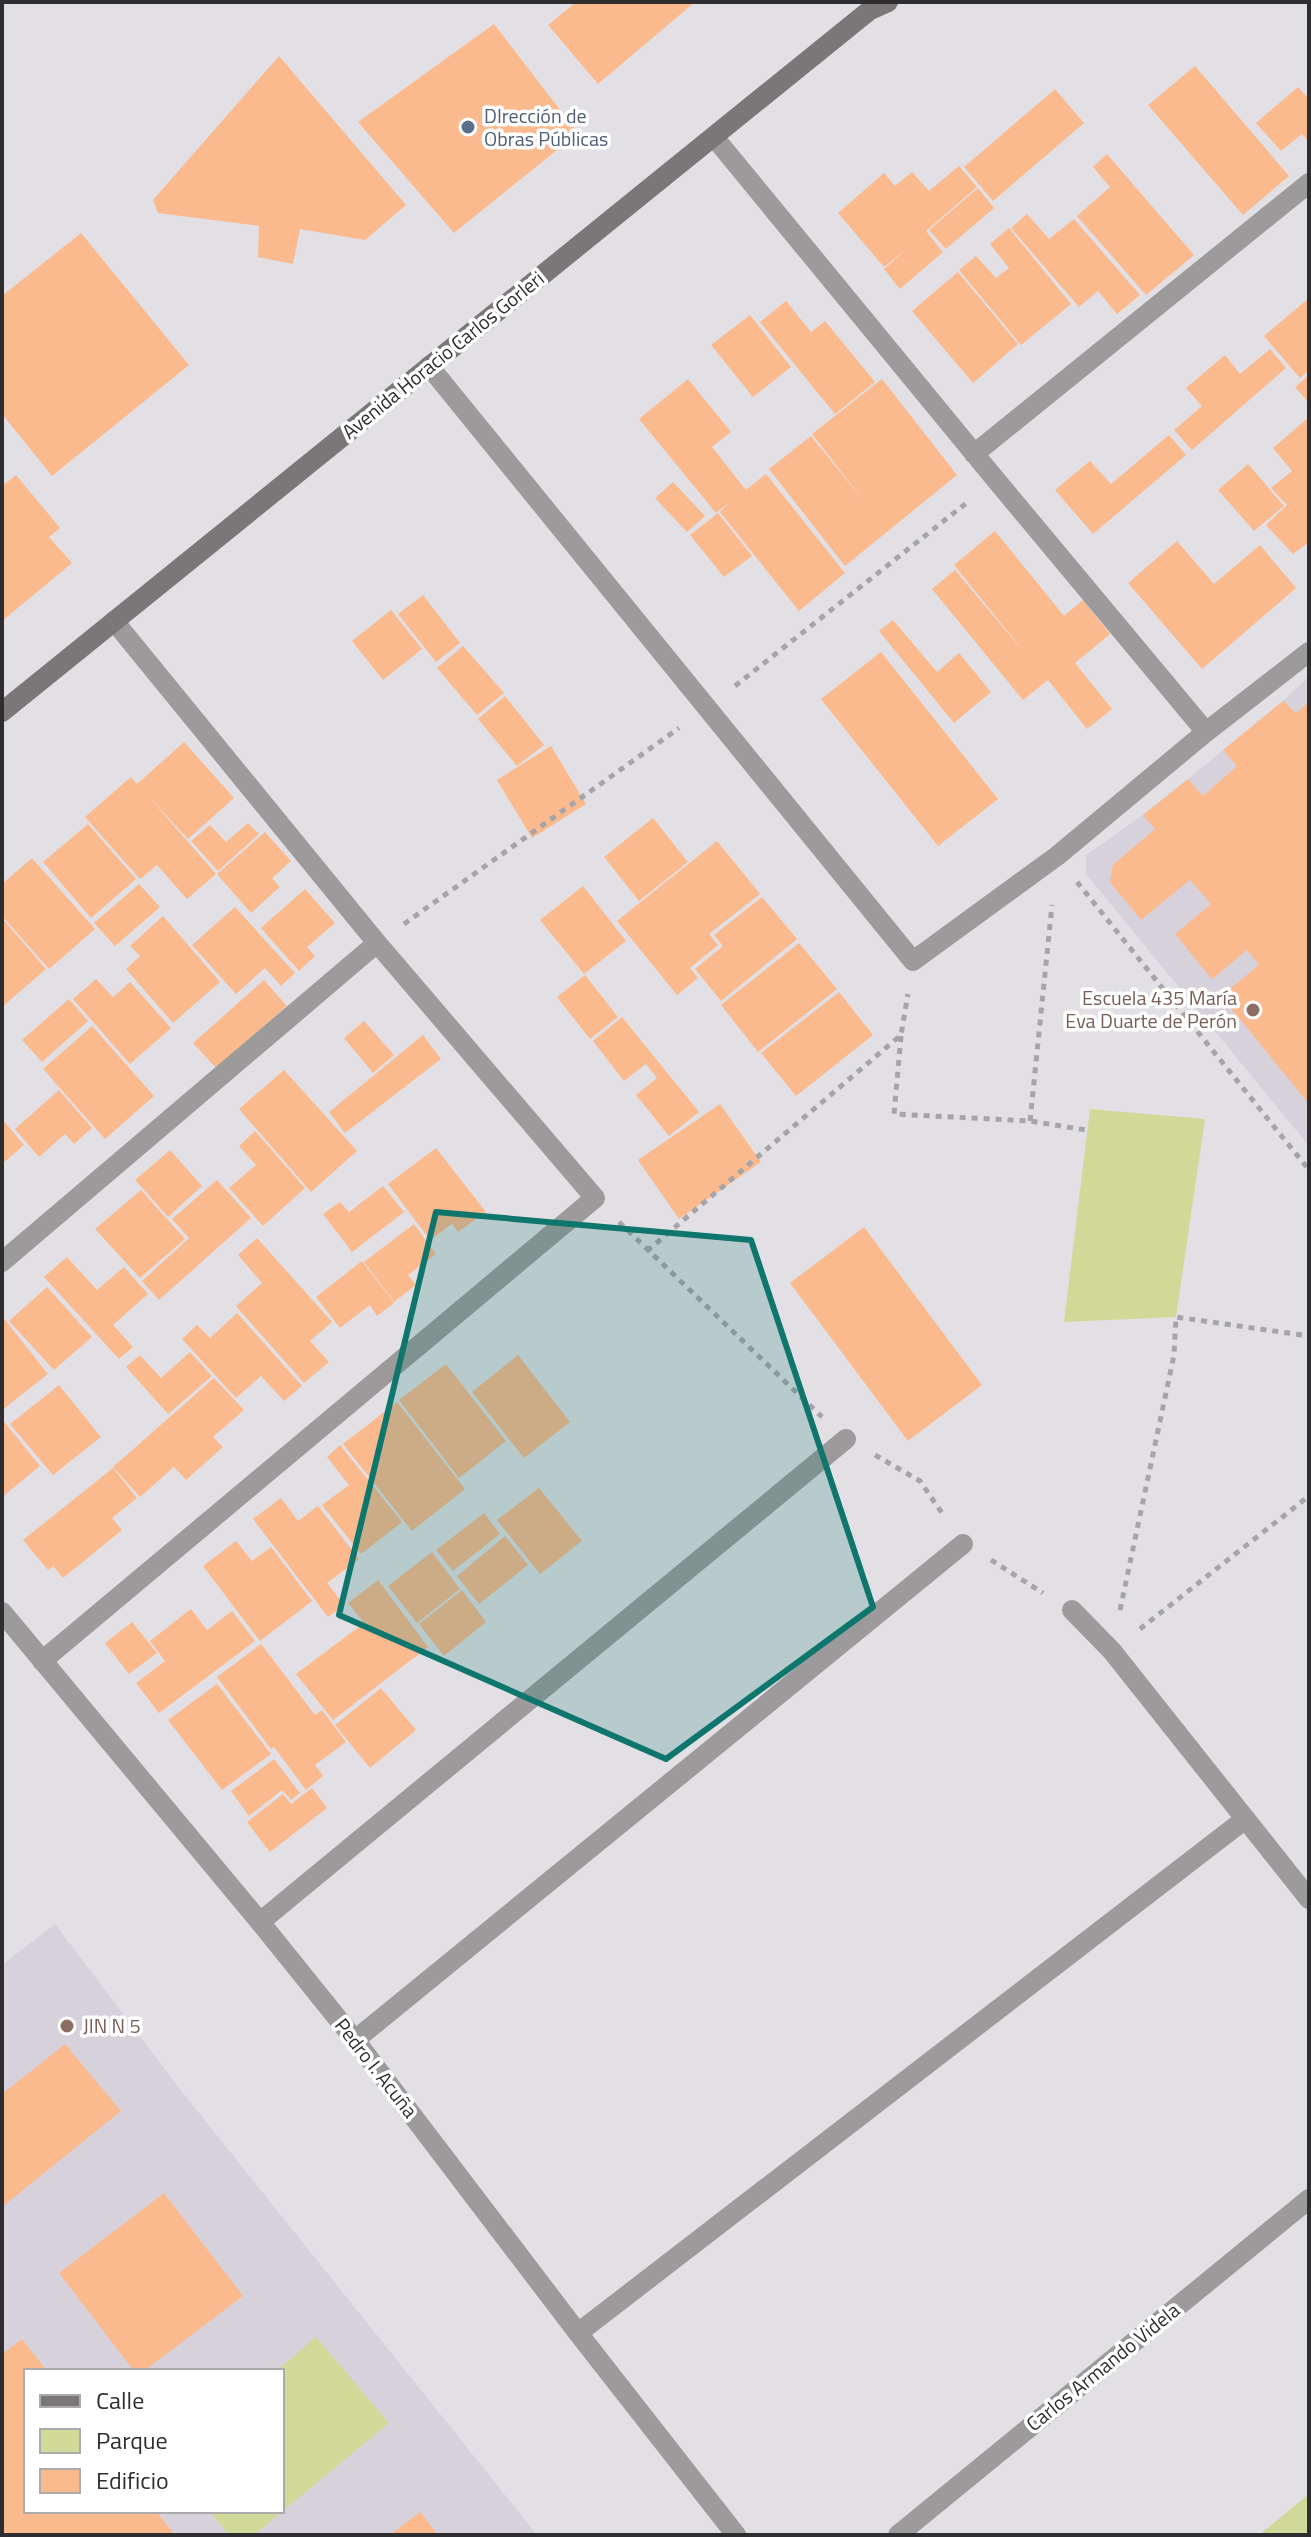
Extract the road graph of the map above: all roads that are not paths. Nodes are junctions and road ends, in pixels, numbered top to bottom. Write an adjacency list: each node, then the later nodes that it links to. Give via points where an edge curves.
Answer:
1 (888, 2): 2 (main road, Avenida Horacio Carlos Gorleri, via 870,10)
2 (714, 137): 4 (main road, Avenida Horacio Carlos Gorleri); 5 (street)
3 (1309, 183): 5 (street)
4 (429, 366): 6 (main road, Avenida Horacio Carlos Gorleri); 9 (street, via 913,961 1057,856)
5 (974, 454): 9 (street)
6 (114, 621): 8 (main road, Avenida Horacio Carlos Gorleri); 10 (street)
7 (1309, 652): 9 (street)
8 (2, 712)
9 (1206, 732)
10 (377, 943): 11 (street); 16 (street, via 595,1198)
11 (2, 1262)
12 (846, 1439): 19 (street)
13 (963, 1544): 20 (street)
14 (1072, 1610): 17 (street, via 1112,1651)
15 (2, 1612): 16 (street, Pedro I. Acuña)
16 (42, 1661): 19 (street, Pedro I. Acuña)
17 (1244, 1820): 18 (street); 22 (street)
18 (1309, 1899)
19 (260, 1922): 20 (street, Pedro I. Acuña)
20 (355, 2040): 22 (street, Pedro I. Acuña)
21 (1309, 2199): 24 (street, Carlos Armando Videla)
22 (578, 2333): 23 (street, Pedro I. Acuña)
23 (736, 2535)
24 (898, 2535)

